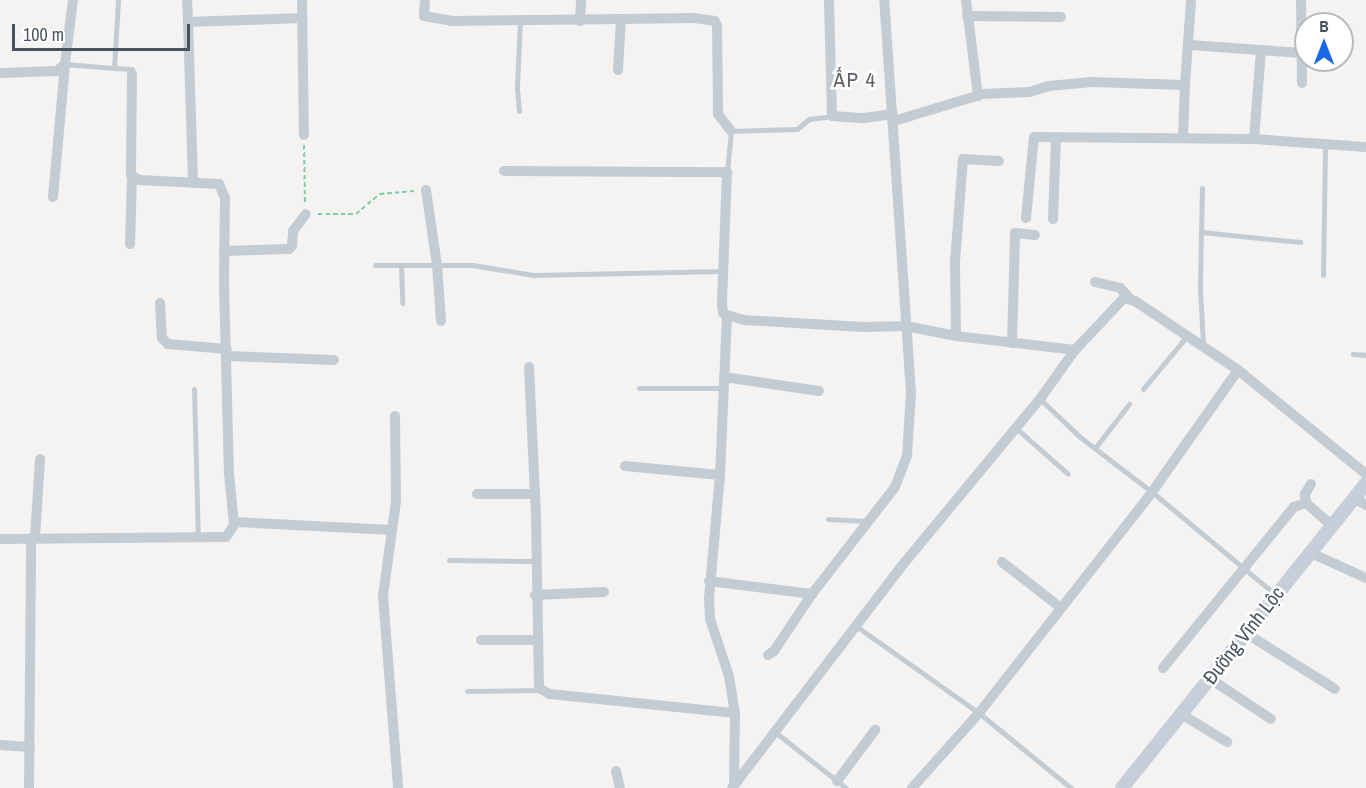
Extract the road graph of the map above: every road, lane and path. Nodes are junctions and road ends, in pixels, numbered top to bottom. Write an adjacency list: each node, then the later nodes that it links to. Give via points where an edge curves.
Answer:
1 (73, 0): 21 (street)
2 (117, 0): 22 (lane)
3 (187, 0): 17 (street)
4 (302, 0): 13 (street)
5 (425, 0): 15 (street, via 424,16 451,21)
6 (581, 0): 16 (street)
7 (884, 0): 32 (street)
8 (966, 0): 11 (street)
9 (829, 1): 31 (street)
10 (1191, 1): 18 (street)
11 (967, 16): 12 (street); 29 (street)
12 (1061, 17)
13 (302, 18): 17 (street); 34 (street)
14 (621, 19): 16 (street); 23 (street); 33 (street, via 715,21 718,114)
15 (520, 21): 16 (street); 30 (lane)
16 (580, 21)
17 (188, 22): 44 (street)
18 (1190, 45): 19 (street); 28 (street)
19 (1261, 51): 20 (street); 37 (street)
20 (1294, 53)
21 (65, 64): 22 (lane); 25 (street, via 57,72); 47 (street)
22 (114, 68): 26 (lane, via 132,69)
23 (618, 70)
24 (1302, 72): 27 (street)
25 (0, 73)
26 (132, 74): 43 (street)
27 (1302, 83)
28 (1185, 84): 29 (street, via 1092,82); 35 (street)
29 (978, 96): 32 (street)
30 (519, 111)
31 (831, 116): 32 (street); 33 (lane, via 809,119 796,129)
32 (894, 117): 67 (street)
33 (731, 131): 42 (lane)
34 (304, 135): 48 (path)
35 (1184, 137): 36 (street); 37 (street)
36 (1056, 139): 49 (street, via 1034,137); 50 (street)
37 (1254, 139): 38 (street)
38 (1325, 145): 39 (street); 60 (lane)
39 (1366, 147)
40 (999, 161): 68 (street, via 963,159 955,262)
41 (504, 171): 42 (street)
42 (727, 172): 59 (street)
43 (132, 176): 44 (street, via 139,180); 54 (street)
44 (193, 183): 55 (street, via 219,184 225,198)
45 (1202, 188): 51 (lane)
46 (426, 190): 48 (path, via 380,194 356,214); 58 (street)
47 (53, 197)
48 (306, 214): 55 (street, via 293,231 289,249)
49 (1026, 218)
50 (1053, 219)
51 (1202, 232): 53 (lane); 71 (lane)
52 (1035, 235): 70 (street, via 1015,233)
53 (1300, 242)
54 (130, 244)
55 (224, 251): 73 (street)
56 (375, 265): 57 (lane)
57 (401, 265): 58 (lane); 64 (lane)
58 (437, 265): 59 (lane, via 481,266 533,275); 66 (street)
59 (724, 272): 65 (street, via 723,313)
60 (1323, 275)
61 (1095, 282): 62 (street, via 1120,288)
62 (1131, 300): 69 (street); 72 (street, via 1124,298)
63 (160, 303): 73 (street, via 162,338 168,344)
64 (402, 303)
65 (727, 315): 67 (street, via 744,320); 79 (street)
66 (441, 321)
67 (906, 326): 68 (street); 103 (street, via 908,455 895,487)
68 (956, 336): 70 (street)
69 (1187, 336): 71 (street); 82 (lane)
70 (1012, 343): 72 (street)
71 (1203, 346): 78 (street)
72 (1075, 351): 84 (street)
73 (227, 352): 76 (street); 104 (street)
74 (1353, 354): 75 (lane)
75 (1366, 355)
76 (334, 360)
77 (529, 368): 98 (street)
78 (1238, 370): 92 (street); 96 (street)
79 (724, 382): 80 (lane); 83 (street); 93 (street)
80 (639, 388)
81 (194, 389): 107 (lane)
82 (1143, 389)
83 (819, 391)
84 (1040, 399): 87 (street); 88 (lane)
85 (1129, 404): 88 (lane)
86 (395, 416): 106 (street, via 396,501)
87 (1016, 428): 91 (lane); 122 (street)
88 (1095, 448): 96 (lane)
89 (40, 459): 108 (street)
90 (625, 466): 93 (street)
91 (1068, 474)
92 (1366, 474)
93 (720, 475): 116 (street)
94 (1366, 483): 99 (main road, Đường Vĩnh Lộc)
95 (1311, 484): 100 (street, via 1305,494)
96 (1152, 492): 114 (lane); 121 (street)
97 (477, 494): 98 (street)
98 (534, 494): 112 (street)
99 (1353, 498): 101 (street); 105 (main road, Đường Vĩnh Lộc)
100 (1306, 503): 105 (street); 114 (street, via 1294,507)
101 (1366, 505)
102 (828, 519): 103 (lane)
103 (869, 521): 118 (street)
104 (234, 525): 106 (street, via 236,522); 107 (street, via 226,537)
105 (1331, 525): 110 (main road, Đường Vĩnh Lộc)
106 (392, 530): 145 (street, via 383,596)
107 (198, 537): 108 (street)
108 (33, 538): 109 (street); 140 (street)
109 (0, 539)
110 (1309, 552): 115 (street); 119 (main road, Đường Vĩnh Lộc)
111 (449, 560): 112 (lane)
112 (535, 561): 120 (street)
113 (1002, 562): 121 (street)
114 (1244, 568): 119 (lane); 127 (street)
115 (1366, 578)
116 (709, 582): 118 (street); 132 (street, via 710,619 729,676)
117 (604, 592): 120 (street)
118 (812, 594): 126 (street)
119 (1275, 594): 123 (main road, Đường Vĩnh Lộc)
120 (535, 595): 125 (street)
121 (1061, 608): 133 (street)
122 (856, 626): 133 (lane); 137 (street)
123 (1244, 632): 128 (main road, Đường Vĩnh Lộc); 129 (street)
124 (481, 640): 125 (street)
125 (537, 640): 130 (street)
126 (768, 655)
127 (1163, 668)
128 (1209, 678): 134 (main road, Đường Vĩnh Lộc); 135 (street)
129 (1335, 689)
130 (540, 690): 131 (lane); 132 (street, via 621,703)
131 (467, 691)
132 (735, 713): 143 (street)
133 (980, 713): 147 (street); 148 (lane)
134 (1181, 714): 138 (street); 149 (main road, Đường Vĩnh Lộc)
135 (1271, 719)
136 (875, 730): 142 (street)
137 (775, 732): 142 (lane); 143 (street)
138 (1227, 742)
139 (0, 745): 140 (street)
140 (30, 747): 144 (street)
141 (616, 771): 146 (street)
142 (842, 784)
143 (733, 786)
144 (29, 788)
145 (398, 788)
146 (620, 788)
147 (912, 788)
148 (1071, 788)
149 (1122, 788)

